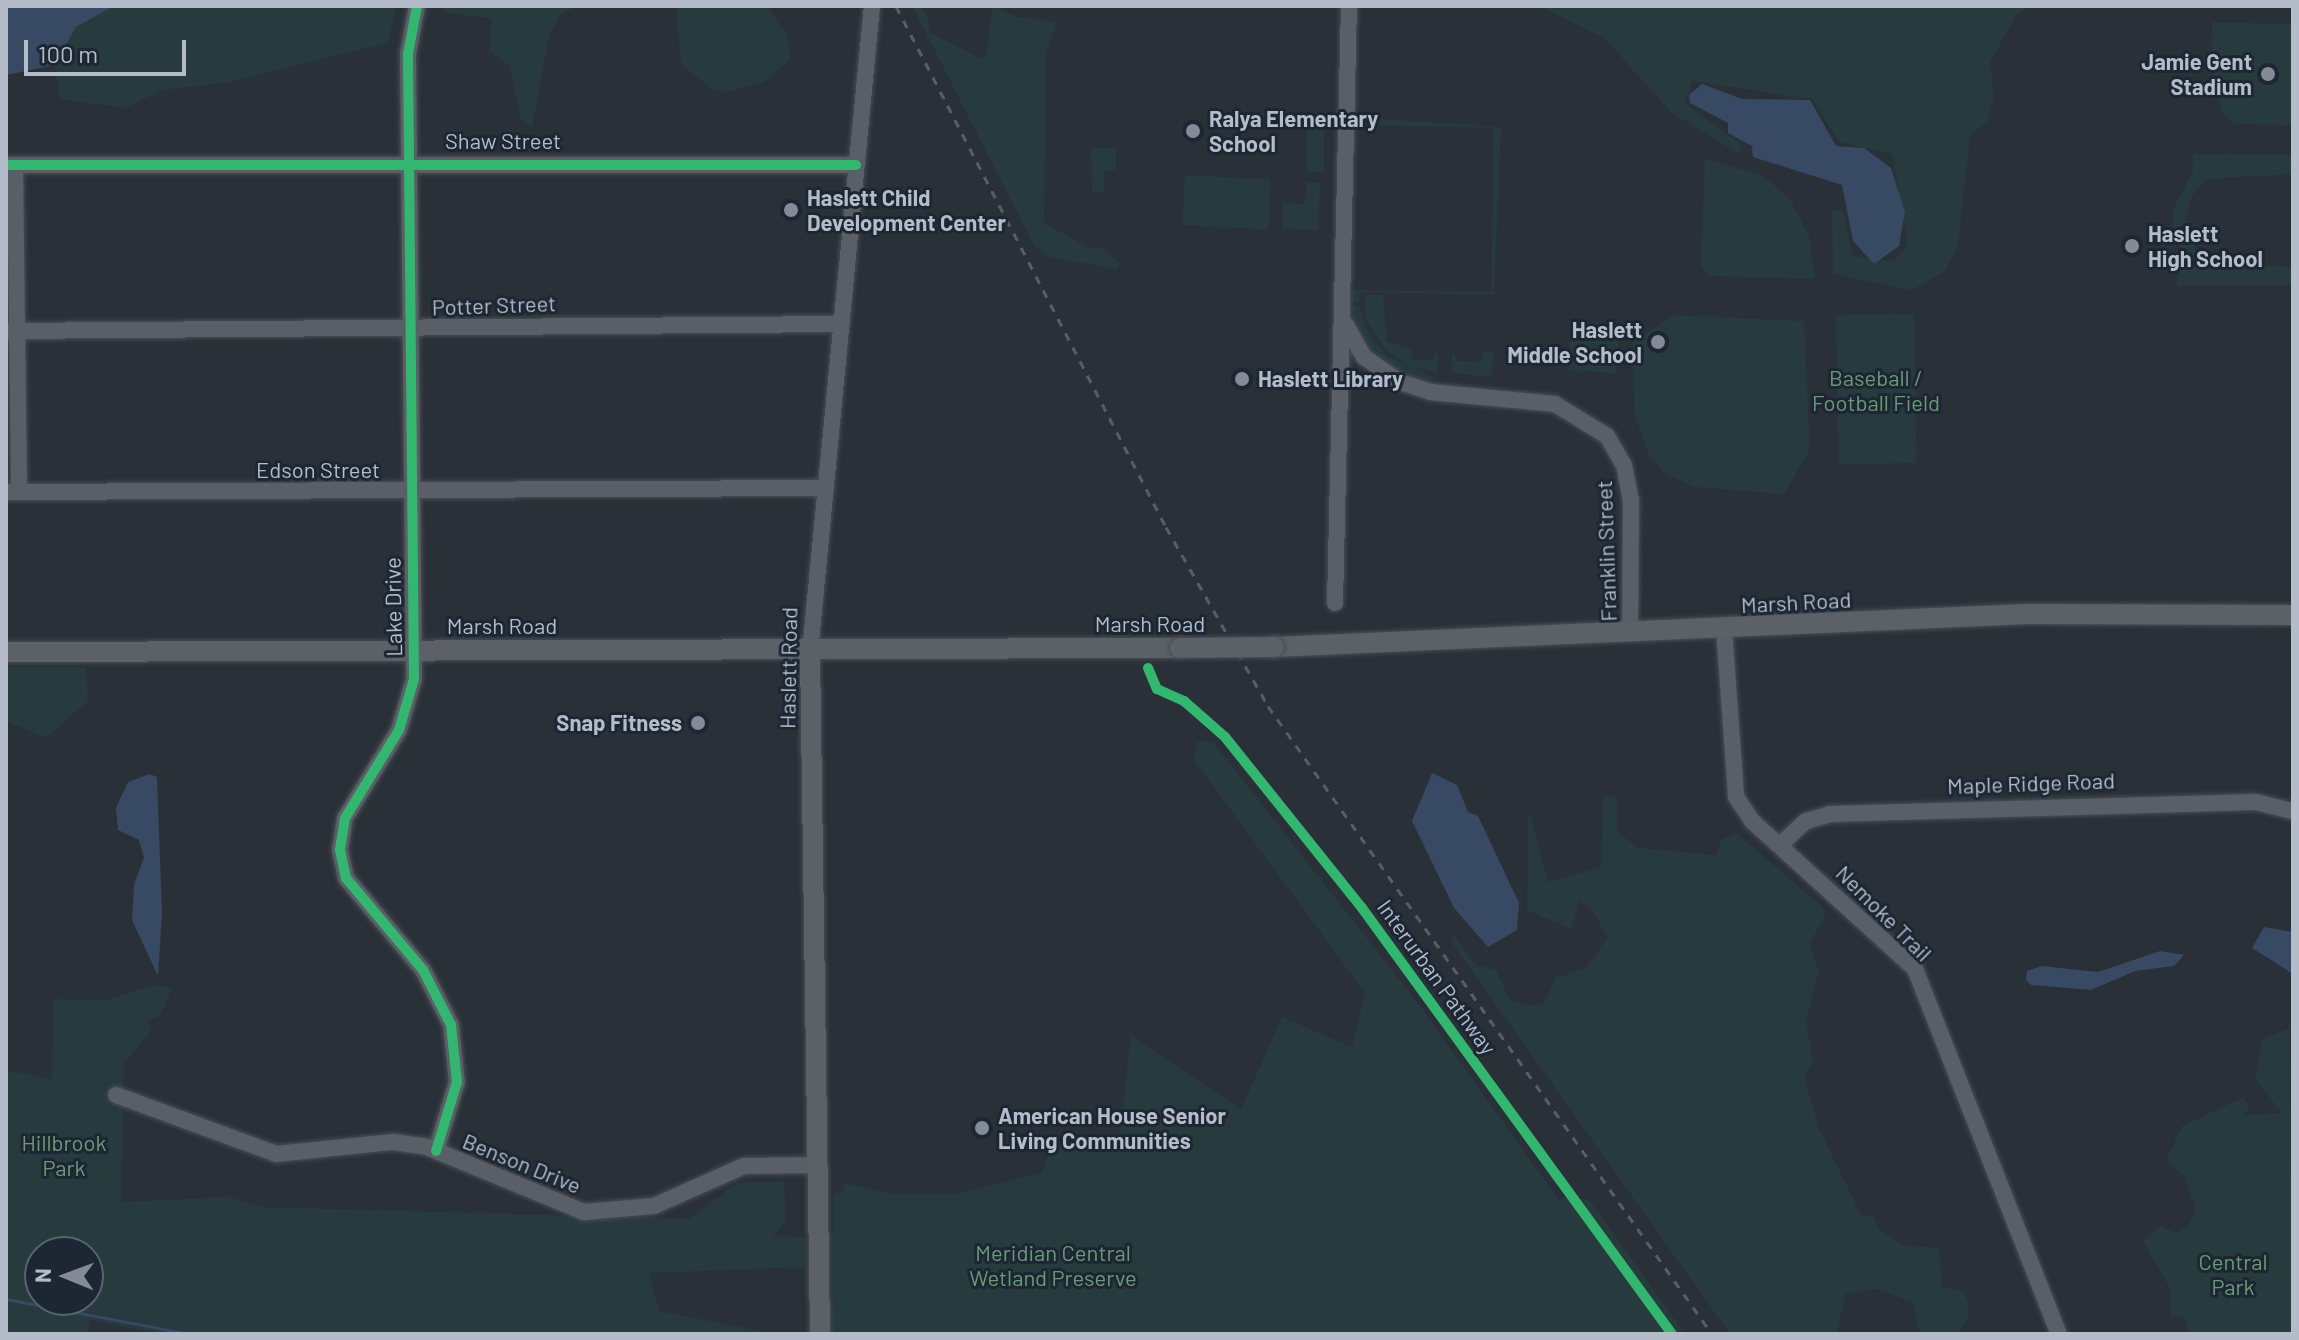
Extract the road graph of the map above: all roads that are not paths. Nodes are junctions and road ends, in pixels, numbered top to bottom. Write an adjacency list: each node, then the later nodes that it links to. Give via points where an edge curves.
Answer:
1 (417, 6): 4 (street, Lake Drive, via 408,54)
2 (872, 6): 6 (street, Haslett Road)
3 (1349, 6): 7 (street, Franklin Street)
4 (408, 160): 5 (street, Shaw Street); 6 (street, Shaw Street); 9 (street, Lake Drive)
5 (11, 165): 10 (street)
6 (856, 165): 8 (street, Haslett Road)
7 (1343, 304): 11 (street, Franklin Street); 12 (street, Franklin Street, via 1350,338)
8 (839, 324): 9 (street, Potter Street); 13 (street, Haslett Road)
9 (408, 329): 10 (street, Potter Street); 14 (street, Lake Drive)
10 (11, 332): 15 (street)
11 (1341, 365): 12 (street, Franklin Street); 16 (street, Franklin Street)
12 (1373, 366): 19 (street, Franklin Street, via 1430,392 1555,404 1607,436 1629,485)
13 (822, 488): 14 (street, Edson Street); 22 (street, Haslett Road)
14 (411, 489): 15 (street, Edson Street); 20 (street, Lake Drive)
15 (12, 492)
16 (1335, 603)
17 (2293, 615): 18 (main road, Marsh Road, via 2055,613)
18 (1724, 628): 19 (main road, Marsh Road); 24 (street, Nemoke Trail, via 1732,786 1748,817)
19 (1630, 633): 22 (main road, Marsh Road, bridge, via 1274,647)
20 (414, 649): 21 (main road, Marsh Road); 22 (main road, Marsh Road); 26 (street, Lake Drive, via 404,718 345,818 340,850 346,878 423,970 451,1025 457,1082)
21 (6, 652)
22 (810, 652): 27 (main road, Haslett Road)
23 (2293, 811): 24 (street, Maple Ridge Road, via 2256,802 1830,814 1806,821)
24 (1780, 845): 29 (street, Nemoke Trail, via 1918,974)
25 (116, 1095): 26 (street, Benson Drive, via 276,1154 393,1142)
26 (436, 1151): 27 (street, Benson Drive, via 550,1202 601,1213 654,1206 744,1166)
27 (819, 1165): 28 (main road, Haslett Road)
28 (820, 1334)
29 (2059, 1334)

